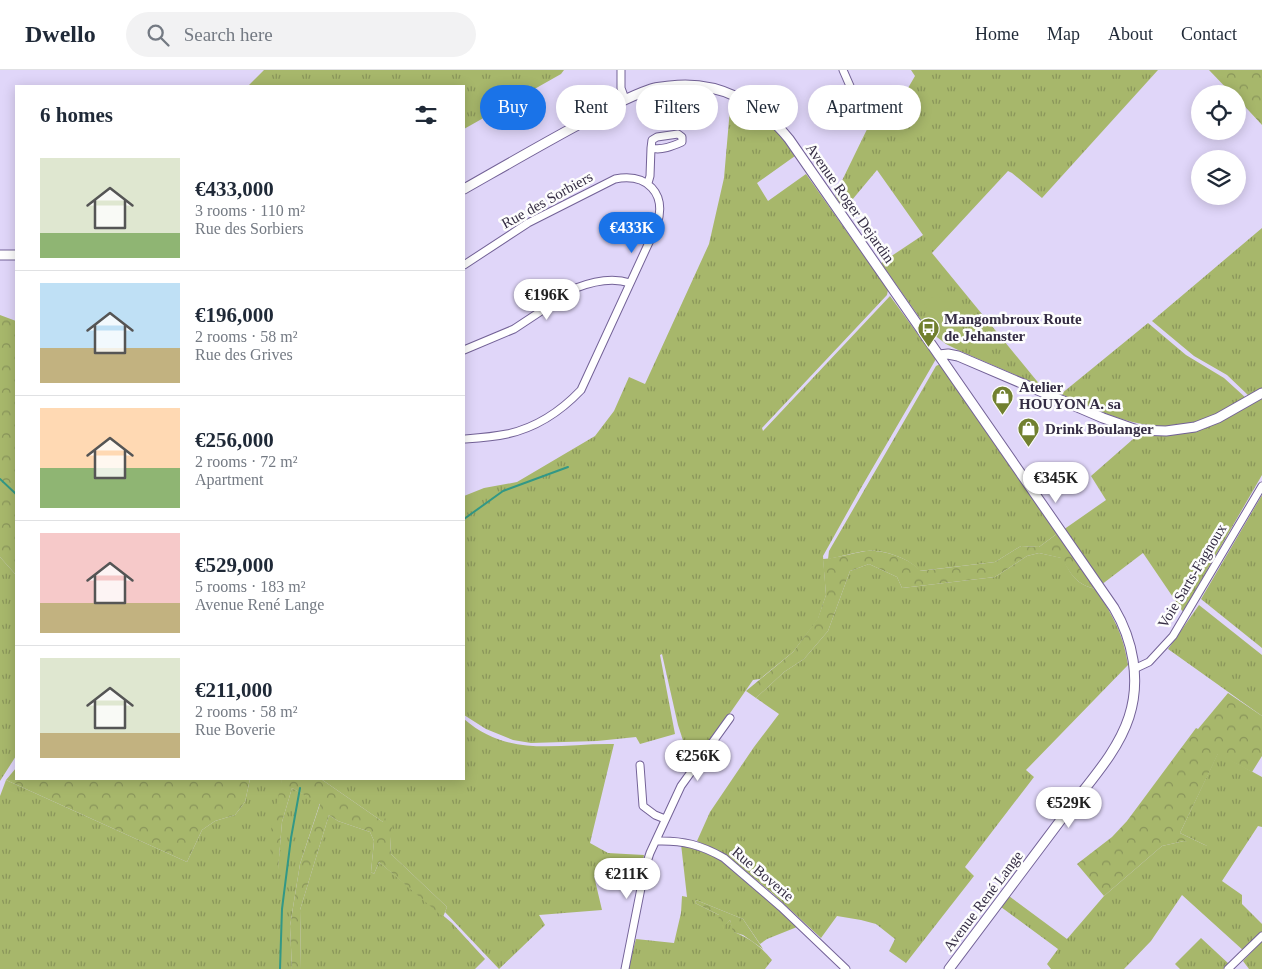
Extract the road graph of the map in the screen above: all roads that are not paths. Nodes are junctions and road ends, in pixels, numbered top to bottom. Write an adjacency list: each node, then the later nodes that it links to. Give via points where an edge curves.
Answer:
1 (621, 70): 3 (street)
2 (843, 70): 4 (street)
3 (621, 85)
4 (850, 85)
5 (626, 99): 14 (main road, Avenue Roger Dejardin, via 654,88 697,85 732,94 765,114 789,139)
6 (570, 130): 9 (main road, Avenue Roger Dejardin)
7 (650, 148): 8 (street)
8 (648, 183): 12 (street, Rue des Sorbiers, via 627,176 615,179 528,223); 13 (street, via 658,197 660,216)
9 (465, 188)
10 (0, 255): 11 (main road)
11 (15, 255)
12 (465, 264)
13 (630, 283): 15 (street, via 619,279 576,288 514,329); 18 (street, via 585,383 572,399 521,430)
14 (928, 340): 16 (main road, Avenue René Lange)
15 (465, 350)
16 (939, 355): 17 (main road, via 958,356 1137,430 1174,431 1203,425); 20 (main road, Avenue René Lange, via 1117,613 1128,638)
17 (1262, 393)
18 (465, 439)
19 (1262, 486): 20 (street, Voie Sarts-Fagnoux, via 1173,636 1149,662)
20 (1134, 669): 28 (main road, Avenue René Lange, via 1131,709 1117,743)
21 (730, 718): 23 (street, via 681,786)
22 (640, 765): 23 (street, via 643,806 655,816)
23 (665, 819): 24 (street)
24 (656, 841): 26 (street, via 645,868); 27 (street, Rue Boverie, via 682,841 724,858)
25 (1262, 936): 29 (street)
26 (625, 969)
27 (846, 969)
28 (949, 969)
29 (1228, 969)

